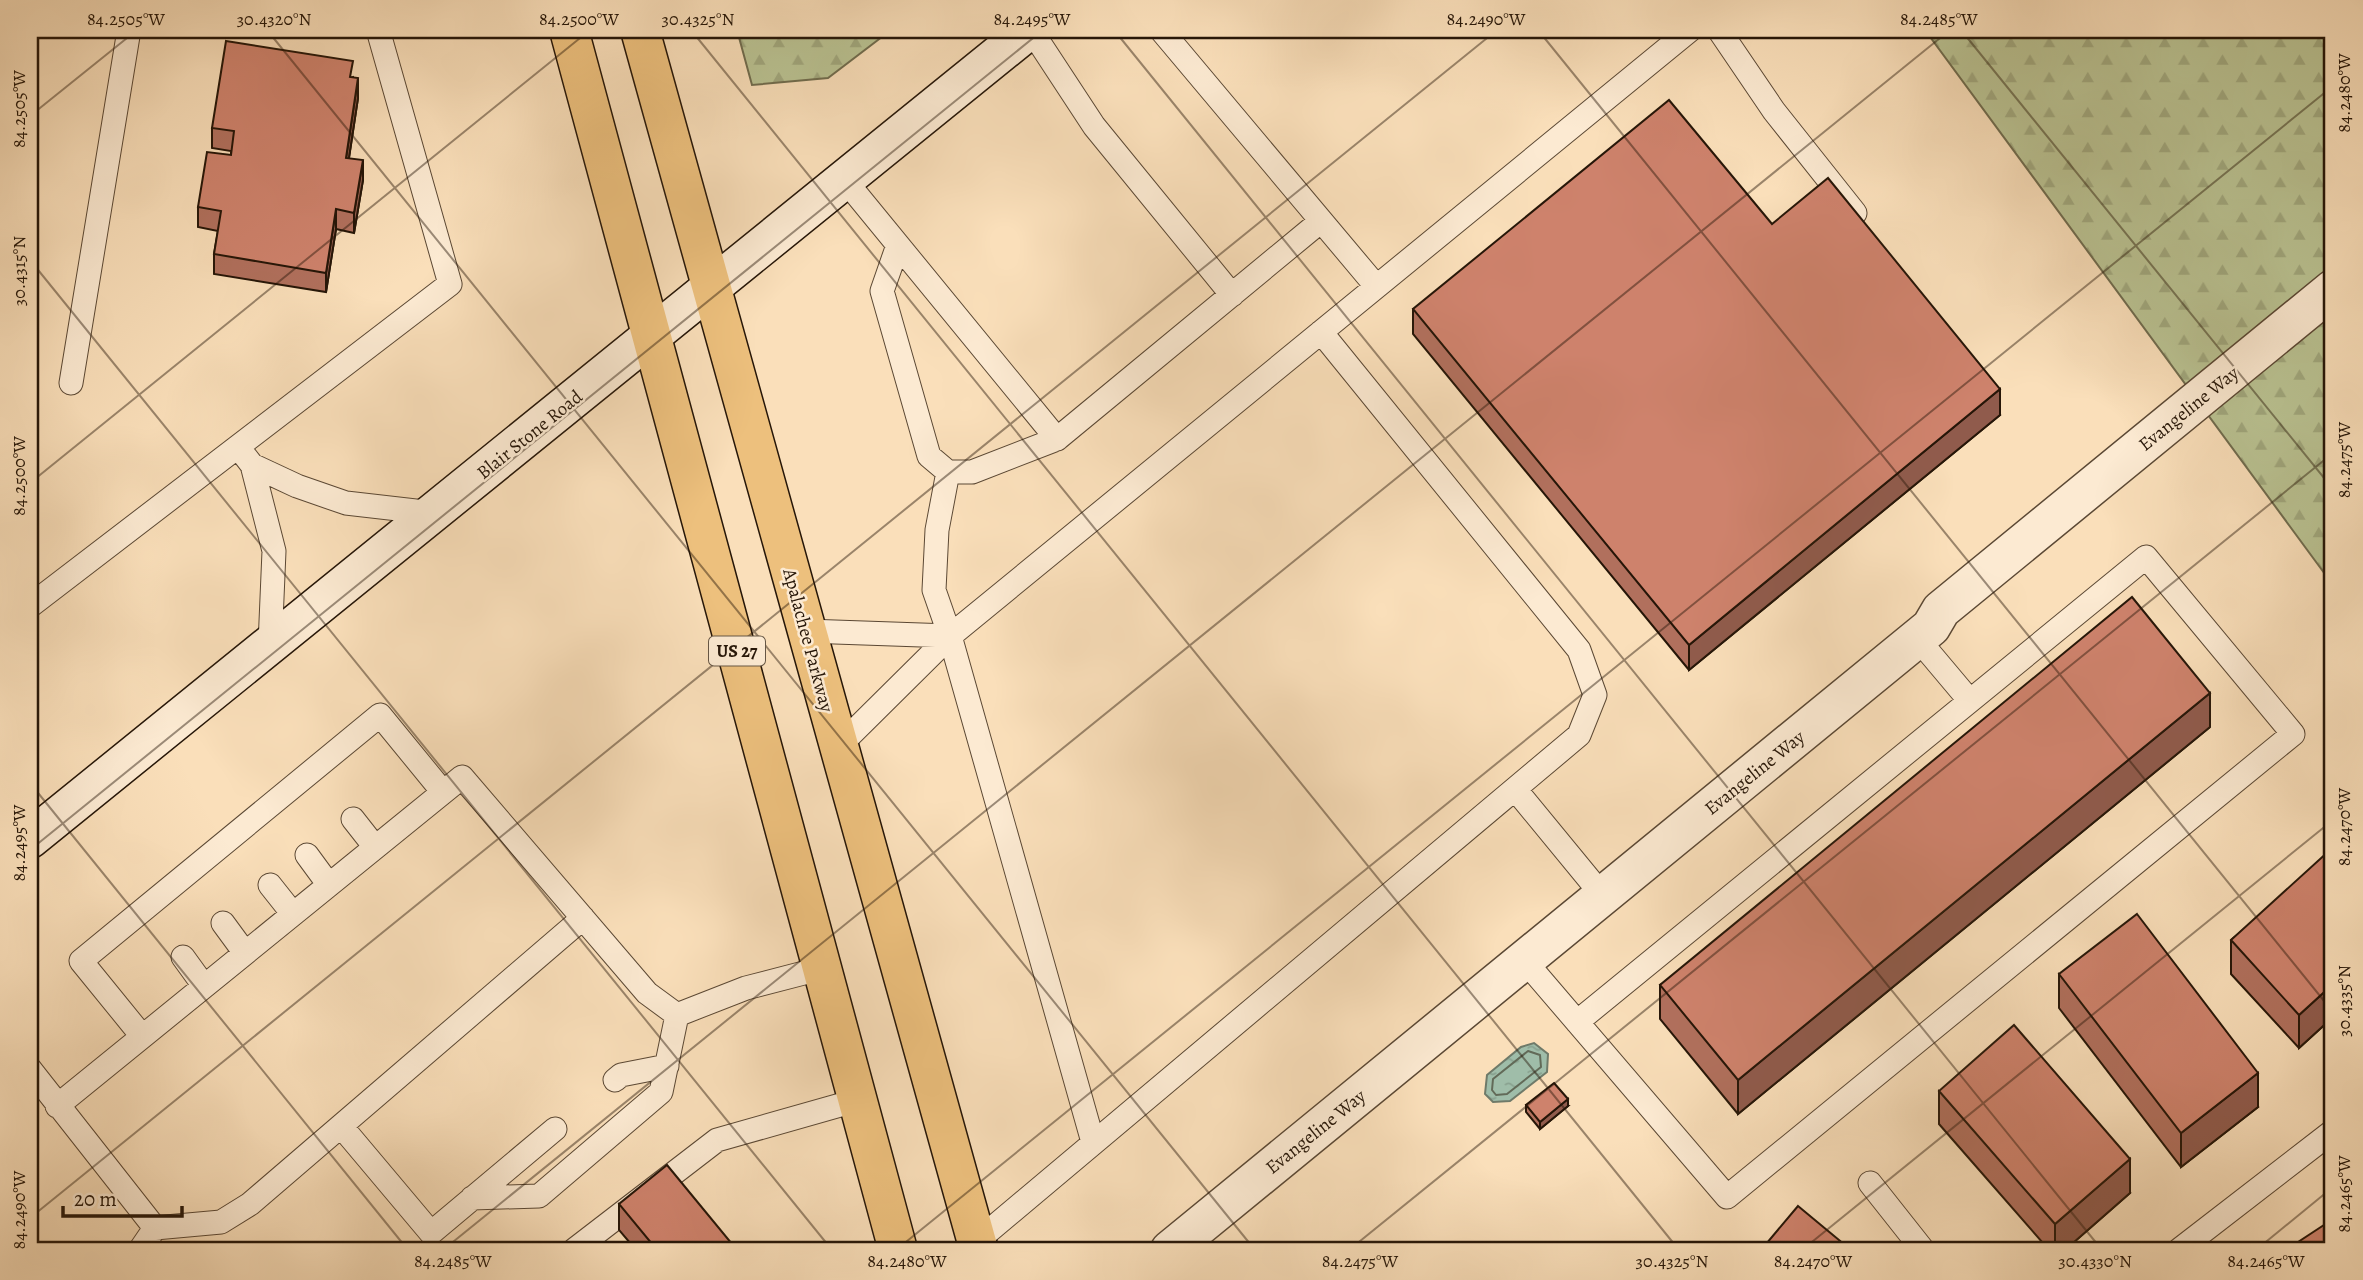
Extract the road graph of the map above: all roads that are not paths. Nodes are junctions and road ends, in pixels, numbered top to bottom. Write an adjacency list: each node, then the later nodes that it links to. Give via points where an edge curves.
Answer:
1 (129, 30): 19 (lane)
2 (378, 30): 21 (lane, via 450,285)
3 (569, 30): 18 (main road, US 27)
4 (640, 30): 14 (main road, Apalachee Parkway)
5 (1030, 30): 9 (street, Blair Stone Road); 16 (lane, via 1094,126)
6 (1161, 30): 10 (lane)
7 (1690, 30): 13 (lane)
8 (1719, 30): 11 (lane, via 1774,111)
9 (844, 179): 12 (lane); 14 (street, Blair Stone Road)
10 (1321, 221): 13 (lane); 16 (lane)
11 (1866, 226)
12 (898, 245): 20 (lane); 23 (lane, via 882,291 929,456)
13 (1376, 286): 17 (lane)
14 (710, 287): 18 (street, Blair Stone Road); 26 (main road, Apalachee Parkway)
15 (2333, 289): 28 (street, Evangeline Way, via 1941,610)
16 (1231, 295): 20 (lane)
17 (1321, 332): 27 (lane); 32 (lane, via 1579,650 1595,695 1579,735)
18 (653, 334): 24 (street, Blair Stone Road); 47 (main road, US 27)
19 (71, 383)
20 (1057, 439): 23 (lane, via 972,472)
21 (238, 446): 22 (lane); 25 (lane)
22 (252, 465): 24 (lane, via 346,503); 29 (lane, via 274,551)
23 (948, 472): 27 (lane, via 937,530 934,590)
24 (433, 513): 29 (street, Blair Stone Road)
25 (30, 606)
26 (806, 631): 27 (lane); 31 (main road, Apalachee Parkway)
27 (950, 636): 31 (lane); 60 (lane)
28 (1917, 638): 30 (lane); 40 (street, Evangeline Way)
29 (270, 645): 35 (street, Blair Stone Road)
30 (1970, 701): 50 (lane); 50 (lane, via 2146,557 2293,734 1727,1197)
31 (838, 747): 64 (main road, Apalachee Parkway)
32 (1515, 789): 40 (lane); 60 (lane)
33 (443, 792): 36 (lane); 42 (lane, via 462,777); 51 (lane, via 380,715 318,776 191,883 81,961)
34 (353, 819): 36 (lane)
35 (30, 839)
36 (375, 847): 38 (lane)
37 (307, 855): 38 (lane)
38 (329, 885): 41 (lane)
39 (270, 886): 41 (lane)
40 (1603, 896): 46 (street, Evangeline Way)
41 (293, 914): 44 (lane)
42 (583, 918): 49 (lane, via 648,993); 57 (lane)
43 (223, 923): 44 (lane)
44 (245, 953): 48 (lane)
45 (183, 957): 48 (lane)
46 (1524, 960): 50 (lane); 68 (street, Evangeline Way)
47 (823, 968): 49 (lane, via 747,988); 55 (main road, US 27)
48 (204, 986): 51 (lane)
49 (677, 1015): 52 (lane)
50 (1577, 1022)
51 (142, 1037): 56 (lane)
52 (667, 1066): 54 (lane); 62 (lane, via 661,1092 539,1196)
53 (30, 1069): 56 (lane)
54 (615, 1080)
55 (858, 1100): 66 (lane, via 717,1140); 67 (main road, US 27)
56 (57, 1106): 63 (lane)
57 (341, 1126): 62 (lane, via 431,1233); 63 (lane, via 250,1204 221,1222)
58 (555, 1129): 62 (lane)
59 (2333, 1131): 70 (lane)
60 (1093, 1142): 64 (lane)
61 (1870, 1183): 69 (lane)
62 (472, 1198)
63 (155, 1228): 65 (lane)
64 (978, 1245)
65 (140, 1250)
66 (573, 1250)
67 (898, 1250)
68 (1170, 1250)
69 (1923, 1250)
70 (2179, 1250)

